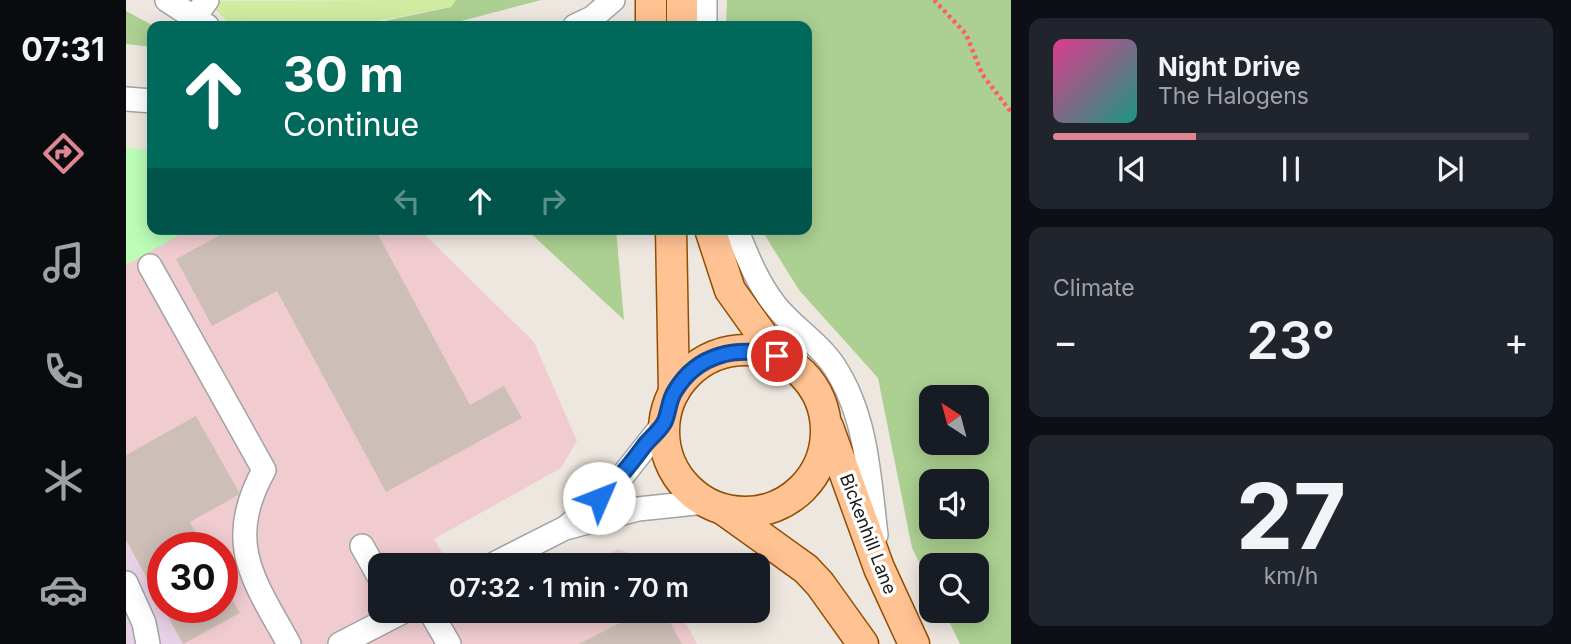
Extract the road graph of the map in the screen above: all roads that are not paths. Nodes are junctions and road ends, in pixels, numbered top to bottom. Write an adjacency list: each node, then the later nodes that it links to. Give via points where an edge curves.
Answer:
1 (613, 0): 7 (street)
2 (651, 0): 8 (main road)
3 (682, 0): 9 (main road)
4 (705, 0): 10 (street)
5 (165, 5): 6 (street)
6 (203, 15)
7 (587, 21)
8 (651, 21)
9 (682, 21)
10 (705, 21)
11 (126, 99): 12 (street)
12 (147, 101)
13 (671, 235): 18 (main road)
14 (712, 235): 17 (main road, via 730,290)
15 (738, 235): 26 (street, via 752,270 775,305 833,363 849,391 860,420)
16 (149, 266): 31 (street, via 264,470 245,510 246,558)
17 (777, 356): 18 (main road, via 754,350 719,355 688,373); 20 (main road, via 811,383)
18 (674, 392): 19 (main road)
19 (664, 422): 21 (main road, via 673,468 686,487); 22 (street, via 620,479)
20 (827, 423): 21 (main road, via 818,467 788,500 746,512); 26 (main road, Bickenhill Lane)
21 (714, 506): 22 (street, via 638,509); 34 (main road, via 806,569)
22 (565, 528): 24 (street)
23 (362, 546): 25 (street)
24 (516, 553)
25 (368, 557)
26 (879, 568): 35 (main road, Bickenhill Lane)
27 (126, 583): 30 (street)
28 (379, 623): 32 (street)
29 (437, 623): 33 (street)
30 (148, 644)
31 (289, 644)
32 (340, 644)
33 (449, 644)
34 (863, 644)
35 (914, 644)

